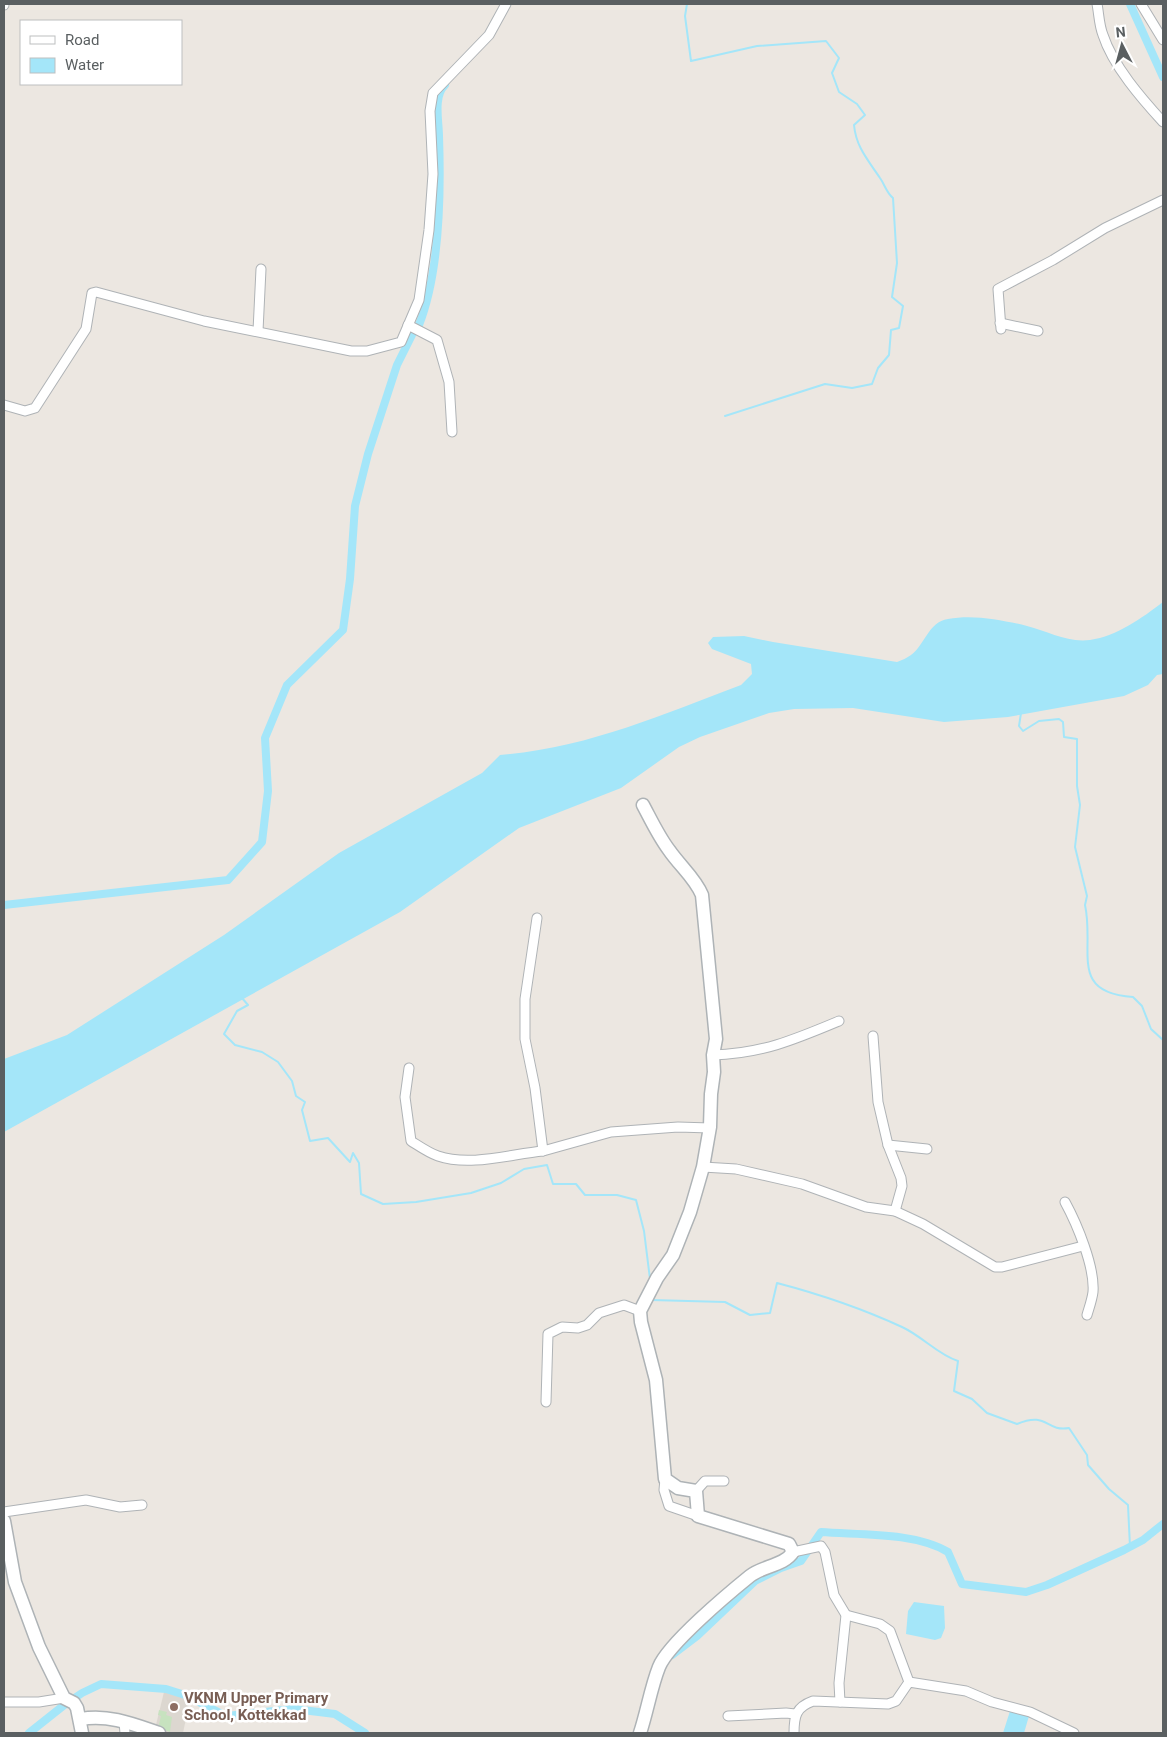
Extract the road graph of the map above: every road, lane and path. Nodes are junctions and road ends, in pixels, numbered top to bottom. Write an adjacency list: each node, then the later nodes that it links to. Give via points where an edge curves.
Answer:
1 (506, 4): 8 (street, via 489,35 433,94 429,230 419,300)
2 (1097, 4): 5 (street, via 1103,35 1115,58)
3 (1140, 4): 4 (street)
4 (1163, 40)
5 (1163, 122)
6 (1163, 200): 9 (street, via 1105,228 998,289 1001,326)
7 (261, 269): 10 (street)
8 (408, 325): 10 (street, via 401,342 367,351 351,351); 12 (street, via 437,340 449,382)
9 (1038, 330)
10 (258, 331): 11 (street, via 92,293 86,329 45,396 31,410)
11 (4, 405)
12 (452, 432)
13 (643, 806): 17 (street, via 702,895 716,1039)
14 (537, 918): 22 (street, via 525,999 525,1039)
15 (839, 1021): 17 (street, via 786,1044 742,1055)
16 (873, 1036): 20 (street, via 878,1102)
17 (713, 1055): 19 (street)
18 (409, 1068): 22 (street, via 406,1097 411,1141 438,1156 452,1159)
19 (710, 1128): 22 (street, via 611,1132); 23 (street)
20 (888, 1144): 21 (street); 25 (street, via 902,1186)
21 (927, 1149)
22 (543, 1151)
23 (703, 1167): 25 (street, via 736,1169 802,1184 866,1207); 27 (street, via 673,1255)
24 (1065, 1202): 26 (street)
25 (895, 1211): 26 (street, via 995,1267)
26 (1083, 1246): 28 (street, via 1093,1292)
27 (640, 1311): 29 (street, via 624,1305 599,1313 587,1325 562,1327 548,1334); 30 (street, via 656,1380)
28 (1087, 1316)
29 (546, 1402)
30 (665, 1479): 32 (street, via 678,1488); 35 (street, via 664,1490 669,1506)
31 (724, 1481): 32 (street, via 704,1480)
32 (696, 1491): 35 (street)
33 (142, 1505): 34 (street, via 120,1508 86,1500)
34 (4, 1512)
35 (698, 1516): 37 (street, via 789,1544)
36 (4, 1520): 42 (street, via 15,1582 39,1648)
37 (792, 1552): 38 (street, via 821,1546 834,1595); 48 (street, via 789,1558 755,1572 723,1597 675,1645 659,1665)
38 (846, 1615): 39 (street, via 880,1624 890,1631); 41 (street)
39 (909, 1682): 41 (street, via 896,1701 888,1704); 50 (street, via 966,1691 1030,1712)
40 (4, 1702): 42 (street)
41 (840, 1702): 43 (street, via 813,1701 802,1705)
42 (74, 1707): 45 (street); 46 (street)
43 (795, 1714): 44 (street); 49 (street)
44 (728, 1716)
45 (124, 1727): 47 (street)
46 (82, 1733)
47 (159, 1733)
48 (640, 1733)
49 (794, 1733)
50 (1074, 1733)

